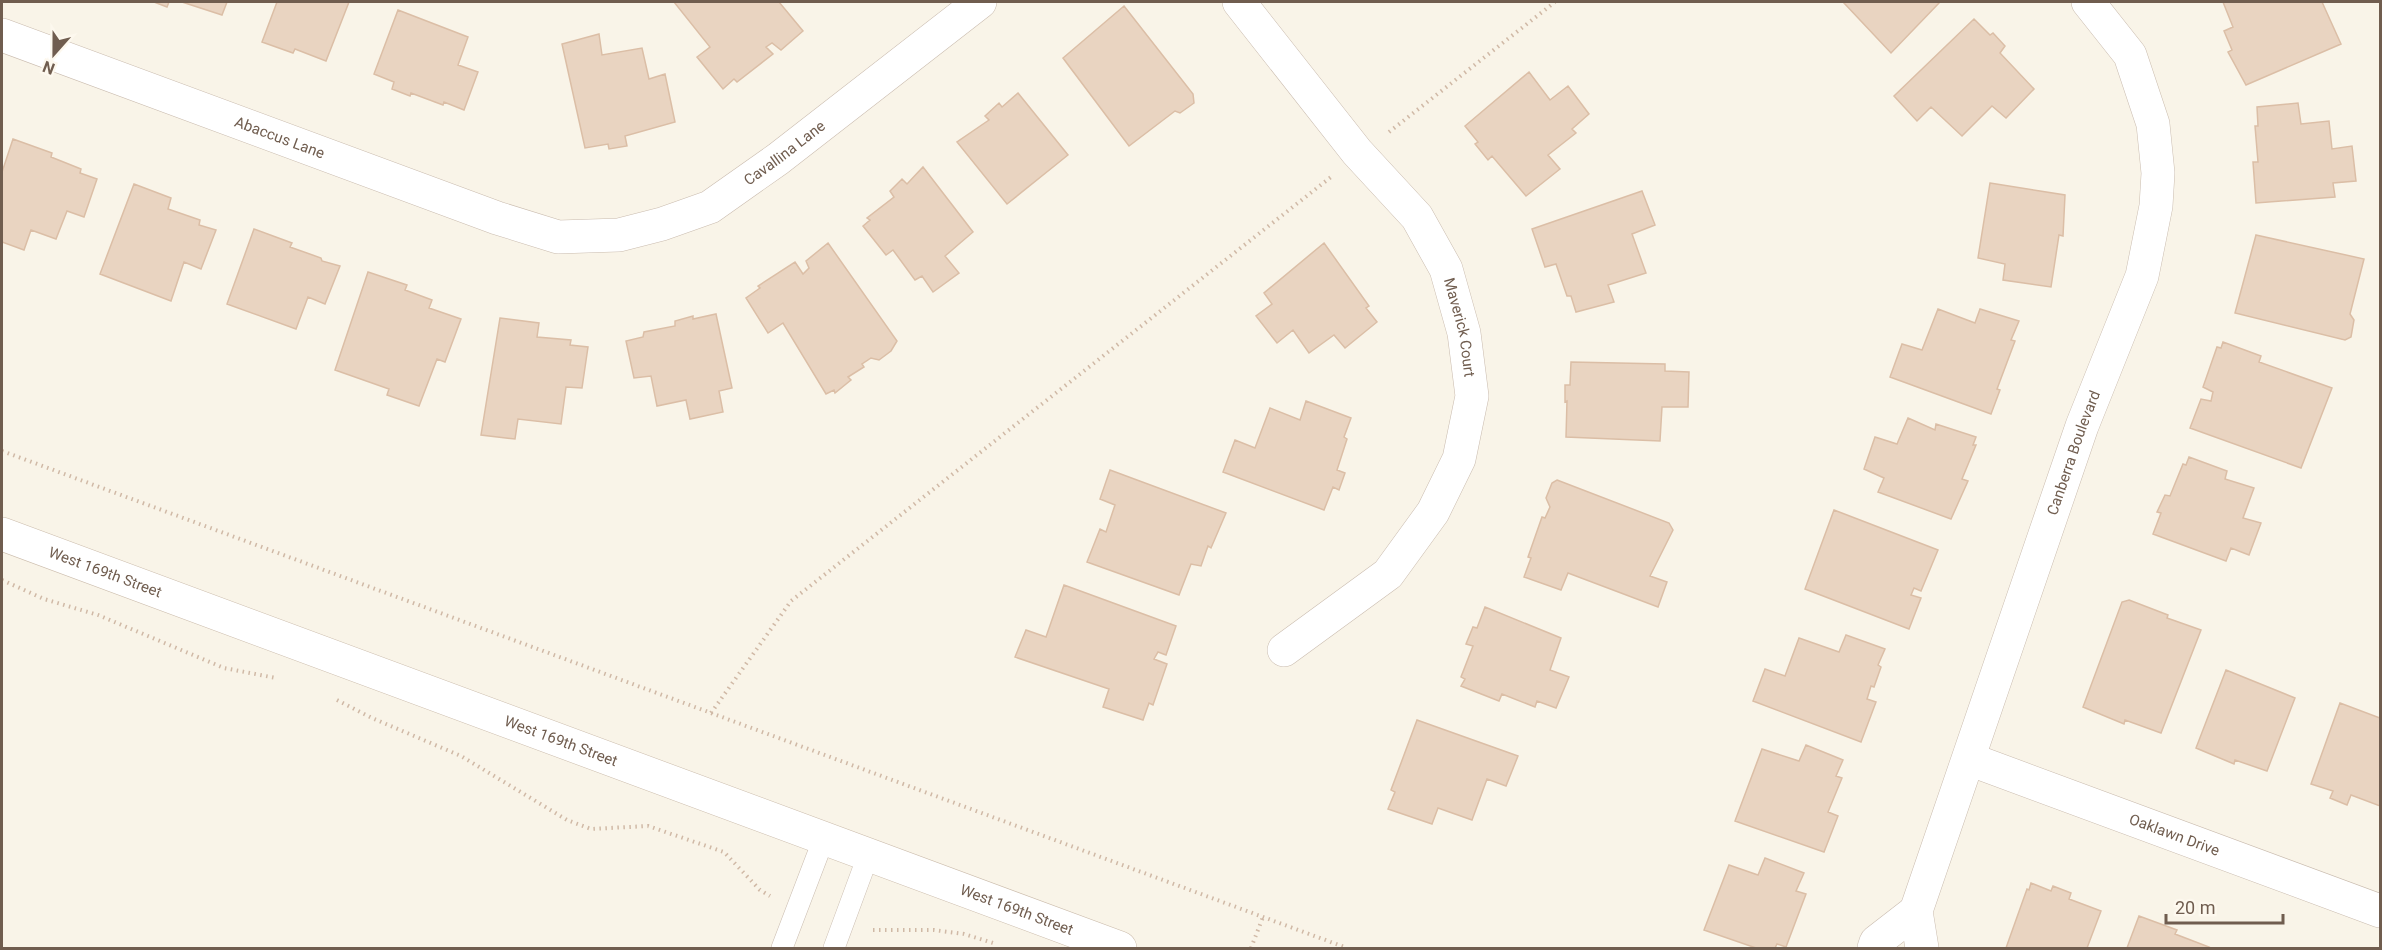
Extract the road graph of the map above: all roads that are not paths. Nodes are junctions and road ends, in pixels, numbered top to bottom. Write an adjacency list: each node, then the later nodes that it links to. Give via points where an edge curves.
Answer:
1 (980, 2): 5 (street, Cavallina Lane, via 710,207 619,235)
2 (1239, 2): 7 (street, Maverick Court, via 1360,155 1417,217 1446,269 1464,333 1472,396 1459,459 1433,512 1388,574)
3 (2088, 2): 8 (street, Canberra Boulevard, via 2130,55 2153,124 2158,173 2156,206 2142,276 2082,426)
4 (2, 35): 5 (street, Abaccus Lane, via 485,214)
5 (558, 237)
6 (2, 534): 9 (street, West 169th Street)
7 (1284, 650)
8 (1969, 759): 11 (street, Canberra Boulevard); 12 (street, Oaklawn Drive)
9 (824, 838): 10 (street, West 169th Street); 13 (lane)
10 (868, 856): 14 (lane); 15 (street, West 169th Street)
11 (1916, 911): 16 (street, via 1876,942); 17 (street, Canberra Boulevard)
12 (2380, 911)
13 (782, 948)
14 (834, 948)
15 (1120, 948)
16 (1874, 948)
17 (1922, 948)

